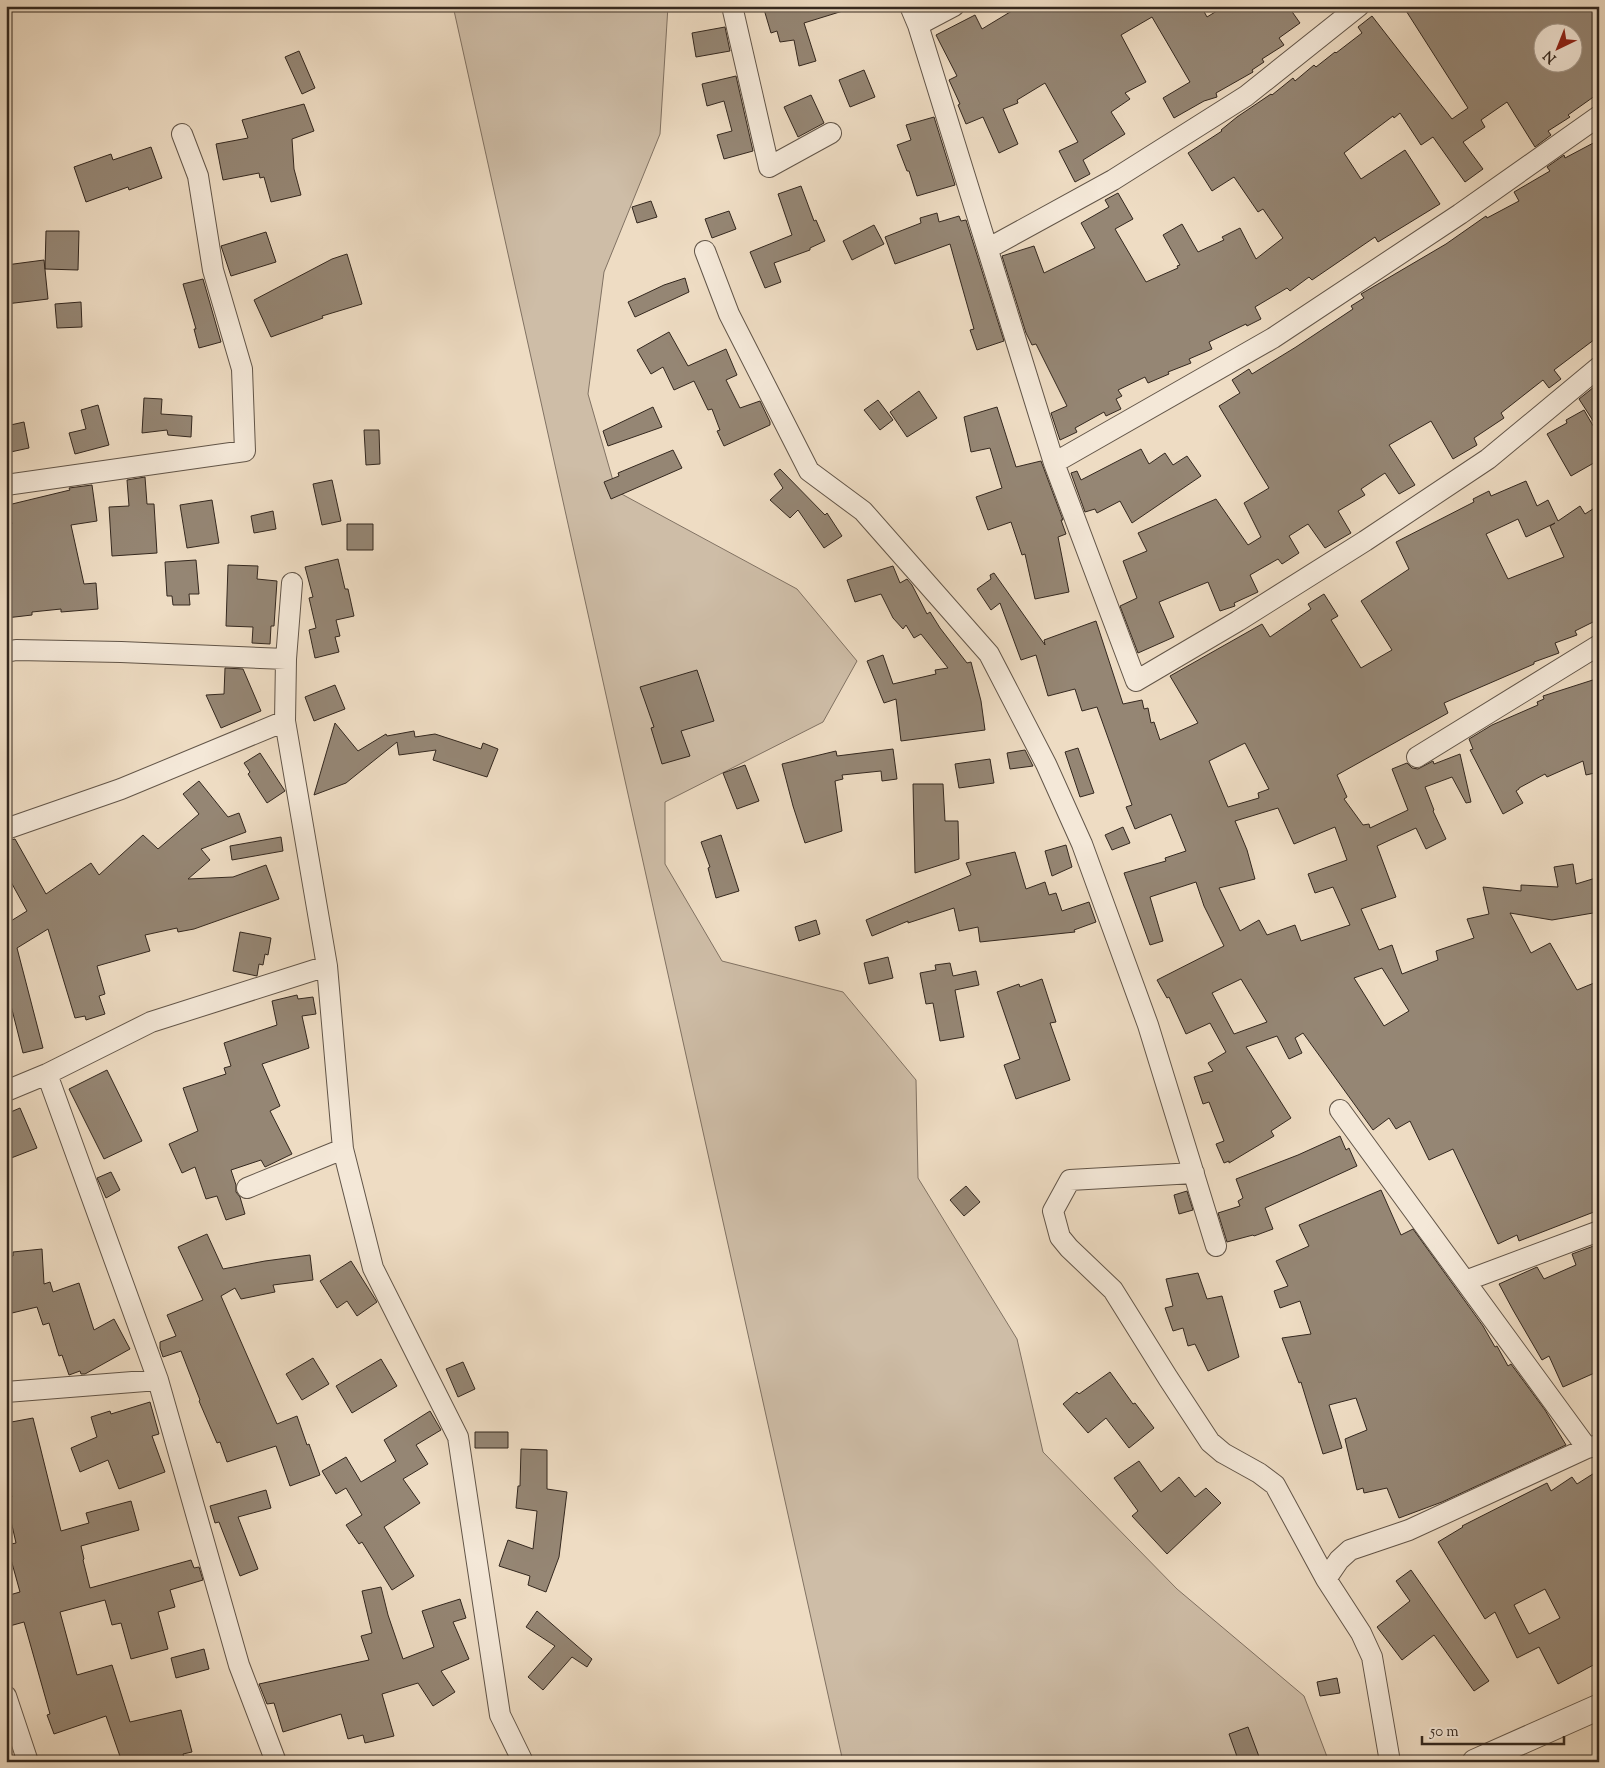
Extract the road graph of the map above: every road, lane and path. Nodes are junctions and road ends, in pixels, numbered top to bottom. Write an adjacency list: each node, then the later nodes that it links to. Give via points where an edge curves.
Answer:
1 (732, 6): 7 (street, via 769,167)
2 (910, 6): 5 (street)
3 (954, 6): 5 (street)
4 (1359, 6): 9 (street, via 1246,96 1113,180)
5 (918, 25): 9 (street)
6 (1599, 116): 12 (street, via 1460,214 1273,338)
7 (831, 133)
8 (182, 134): 13 (street, via 198,176 213,270 242,368 245,451)
9 (989, 248): 12 (street)
10 (705, 250): 26 (street, via 729,314 809,471 863,511 989,654 1046,764 1082,844 1148,1025)
11 (1599, 367): 12 (street, via 1488,459 1238,621 1136,680)
12 (1054, 463)
13 (6, 485)
14 (292, 583): 17 (street)
15 (1599, 646): 19 (street)
16 (6, 652): 17 (street, via 121,652)
17 (286, 659): 18 (street)
18 (285, 721): 20 (street, via 121,789); 21 (street)
19 (1417, 757)
20 (6, 829)
21 (327, 966): 22 (street, via 151,1022); 25 (street)
22 (47, 1074): 23 (street); 31 (street)
23 (6, 1090)
24 (1340, 1110): 30 (street)
25 (343, 1149): 27 (street); 39 (street, via 373,1268 458,1437 500,1715)
26 (1194, 1173): 29 (street); 34 (street, via 1070,1180 1052,1211 1060,1238 1113,1290 1210,1442 1275,1485)
27 (247, 1188)
28 (1599, 1231): 30 (street)
29 (1216, 1246)
30 (1465, 1281): 33 (street)
31 (158, 1380): 32 (street); 38 (street, via 239,1665)
32 (6, 1392)
33 (1593, 1446): 34 (street, via 1409,1530 1350,1550)
34 (1326, 1579): 40 (street, via 1362,1632 1372,1658)
35 (6, 1696): 37 (street)
36 (1599, 1707): 41 (street)
37 (28, 1762)
38 (276, 1762)
39 (524, 1762)
40 (1390, 1762)
41 (1475, 1762)

